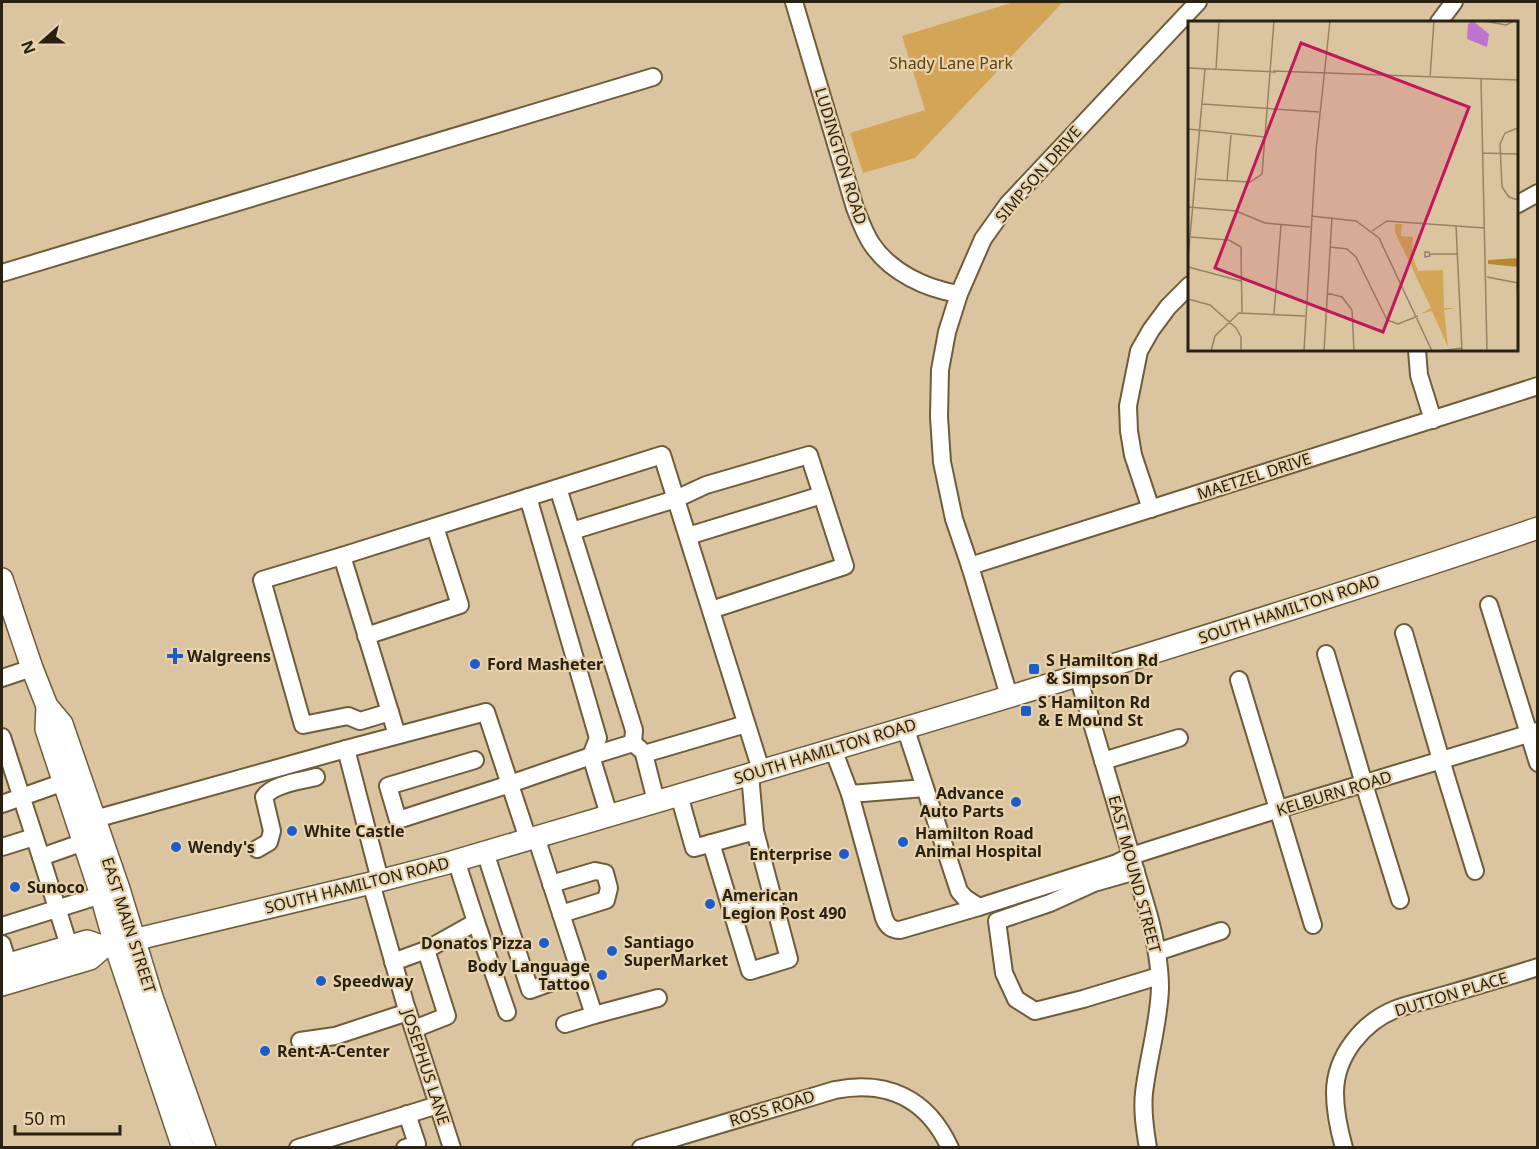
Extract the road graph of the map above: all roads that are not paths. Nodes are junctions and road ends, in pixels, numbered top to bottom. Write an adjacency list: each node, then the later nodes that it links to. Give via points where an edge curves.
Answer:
1 (794, 2): 10 (street, LUDINGTON ROAD, via 855,208 867,236 880,255 917,282)
2 (1198, 2): 10 (street, SIMPSON DRIVE, via 1008,204 983,239)
3 (1454, 2): 4 (street)
4 (1440, 21)
5 (652, 77): 8 (street)
6 (1538, 193): 7 (street)
7 (1518, 204)
8 (2, 273)
9 (1188, 287): 18 (street, via 1168,307 1139,351 1128,406 1133,455)
10 (959, 294): 24 (street, SIMPSON DRIVE, via 940,370 939,417 942,462 954,519)
11 (1417, 351): 13 (street, via 1419,375)
12 (1538, 386): 13 (street, MAETZEL DRIVE)
13 (1433, 420): 18 (street, MAETZEL DRIVE)
14 (558, 488): 16 (street); 17 (street, via 662,455); 21 (street)
15 (822, 495): 17 (street, via 809,455 706,485); 22 (street); 27 (street, via 845,567)
16 (528, 497): 19 (street); 48 (street, via 598,738)
17 (676, 499): 21 (street); 22 (street)
18 (1151, 509): 24 (street, MAETZEL DRIVE)
19 (435, 527): 23 (street); 30 (street, via 460,605)
20 (1538, 528): 33 (main road, SOUTH HAMILTON ROAD)
21 (572, 531): 45 (street)
22 (688, 536): 27 (street)
23 (342, 556): 30 (street); 38 (street, via 262,580 303,725 348,716 360,721)
24 (970, 566): 36 (street, SIMPSON DRIVE)
25 (2, 579): 28 (main road, EAST MAIN STREET)
26 (1489, 605): 41 (street)
27 (711, 610): 39 (street)
28 (7, 613): 32 (main road, EAST MAIN STREET)
29 (1404, 633): 50 (street)
30 (366, 636): 38 (street)
31 (1326, 654): 57 (street)
32 (32, 668): 34 (street); 37 (main road, EAST MAIN STREET)
33 (1078, 676): 36 (main road, SOUTH HAMILTON ROAD); 51 (street, EAST MOUND STREET)
34 (2, 678)
35 (1239, 680): 64 (street)
36 (1010, 696): 40 (main road, SOUTH HAMILTON ROAD)
37 (47, 706): 55 (main road, EAST MAIN STREET, via 46,729); 66 (main road, EAST MAIN STREET, via 62,724)
38 (390, 712): 42 (street)
39 (746, 724): 45 (street); 53 (street)
40 (905, 727): 47 (main road, SOUTH HAMILTON ROAD); 58 (street)
41 (1533, 732): 50 (street, KELBURN ROAD); 52 (street)
42 (397, 735): 46 (street); 56 (street, via 486,712)
43 (2, 737): 61 (street)
44 (1179, 738): 51 (street)
45 (639, 748): 48 (street); 62 (street)
46 (346, 749): 66 (street); 79 (street, JOSEPHUS LANE)
47 (833, 749): 53 (main road, SOUTH HAMILTON ROAD); 59 (street)
48 (591, 756): 56 (street); 65 (street)
49 (475, 760): 56 (street, via 388,786 398,820)
50 (1441, 760): 57 (street, KELBURN ROAD); 78 (street)
51 (1103, 761): 77 (street, EAST MOUND STREET)
52 (1538, 763)
53 (755, 772): 60 (main road, SOUTH HAMILTON ROAD); 67 (street)
54 (316, 777): 73 (street, via 267,793 264,797 272,831 269,842)
55 (64, 782): 61 (street); 70 (main road, EAST MAIN STREET)
56 (510, 784): 69 (street)
57 (1364, 784): 64 (street, KELBURN ROAD); 82 (street)
58 (925, 788): 59 (street); 84 (street, via 959,891)
59 (850, 794): 84 (street, via 886,924 900,930)
60 (679, 795): 62 (main road, SOUTH HAMILTON ROAD); 71 (street, via 694,848)
61 (21, 797): 63 (street); 68 (street)
62 (656, 801): 65 (main road, SOUTH HAMILTON ROAD)
63 (2, 804)
64 (1279, 809): 77 (street, KELBURN ROAD); 89 (street)
65 (609, 815): 69 (main road, SOUTH HAMILTON ROAD)
66 (95, 819): 93 (main road, EAST MAIN STREET)
67 (755, 831): 71 (street); 83 (street)
68 (34, 837): 72 (street); 75 (street)
69 (532, 838): 74 (main road, SOUTH HAMILTON ROAD); 80 (street)
70 (84, 842): 75 (street); 81 (main road, EAST MAIN STREET)
71 (711, 843): 86 (street)
72 (2, 847)
73 (257, 849)
74 (485, 852): 76 (main road, SOUTH HAMILTON ROAD); 102 (street)
75 (41, 857): 85 (street)
76 (456, 860): 79 (main road, SOUTH HAMILTON ROAD); 88 (street)
77 (1133, 864): 84 (street, via 1117,862); 96 (street, EAST MOUND STREET); 101 (street, via 1050,903 997,921 1004,973 1016,999 1035,1011)
78 (1475, 871)
79 (376, 881): 93 (main road, SOUTH HAMILTON ROAD); 97 (street, JOSEPHUS LANE)
80 (551, 884): 87 (street); 87 (street, via 595,871 605,873 609,888 606,900)
81 (101, 895): 85 (street); 93 (main road, EAST MAIN STREET)
82 (1400, 900)
83 (774, 902): 86 (street); 86 (street, via 789,959 750,971)
84 (979, 907)
85 (58, 909): 90 (street); 94 (street)
86 (733, 914)
87 (562, 917): 100 (street); 102 (street, via 559,937 565,967)
88 (476, 922): 95 (street); 106 (street)
89 (1313, 925)
90 (2, 926)
91 (1221, 932): 96 (street)
92 (2, 944): 98 (street)
93 (117, 944): 94 (main road, SOUTH HAMILTON ROAD, via 87,941); 103 (main road, SOUTH HAMILTON ROAD, via 90,959); 114 (main road, EAST MAIN STREET); 115 (main road, EAST MAIN STREET, via 152,997)
94 (69, 946): 98 (main road, SOUTH HAMILTON ROAD)
95 (426, 950): 97 (street); 109 (street, via 447,1016)
96 (1157, 952): 101 (street, EAST MOUND STREET)
97 (393, 962): 105 (street, JOSEPHUS LANE)
98 (5, 965)
99 (1538, 967): 121 (street, DUTTON PLACE, via 1396,1010 1366,1027 1354,1040 1338,1073 1335,1091)
100 (579, 972): 102 (street, via 530,990); 107 (street)
101 (1160, 976): 120 (street, EAST MOUND STREET, via 1143,1095)
102 (526, 978)
103 (2, 985)
104 (658, 998): 107 (street)
105 (408, 1012): 109 (street, JOSEPHUS LANE); 110 (street, via 335,1036)
106 (507, 1012)
107 (594, 1015): 108 (street)
108 (564, 1024)
109 (414, 1029): 111 (street, JOSEPHUS LANE)
110 (300, 1041)
111 (438, 1105): 112 (street); 118 (street, JOSEPHUS LANE)
112 (408, 1114): 116 (street); 117 (street, via 417,1144)
113 (643, 1147): 119 (street, ROSS ROAD, via 835,1090 871,1086 905,1096 921,1108 935,1121)
114 (183, 1148)
115 (205, 1148)
116 (298, 1148)
117 (405, 1148)
118 (452, 1148)
119 (950, 1148)
120 (1148, 1148)
121 (1344, 1148)

